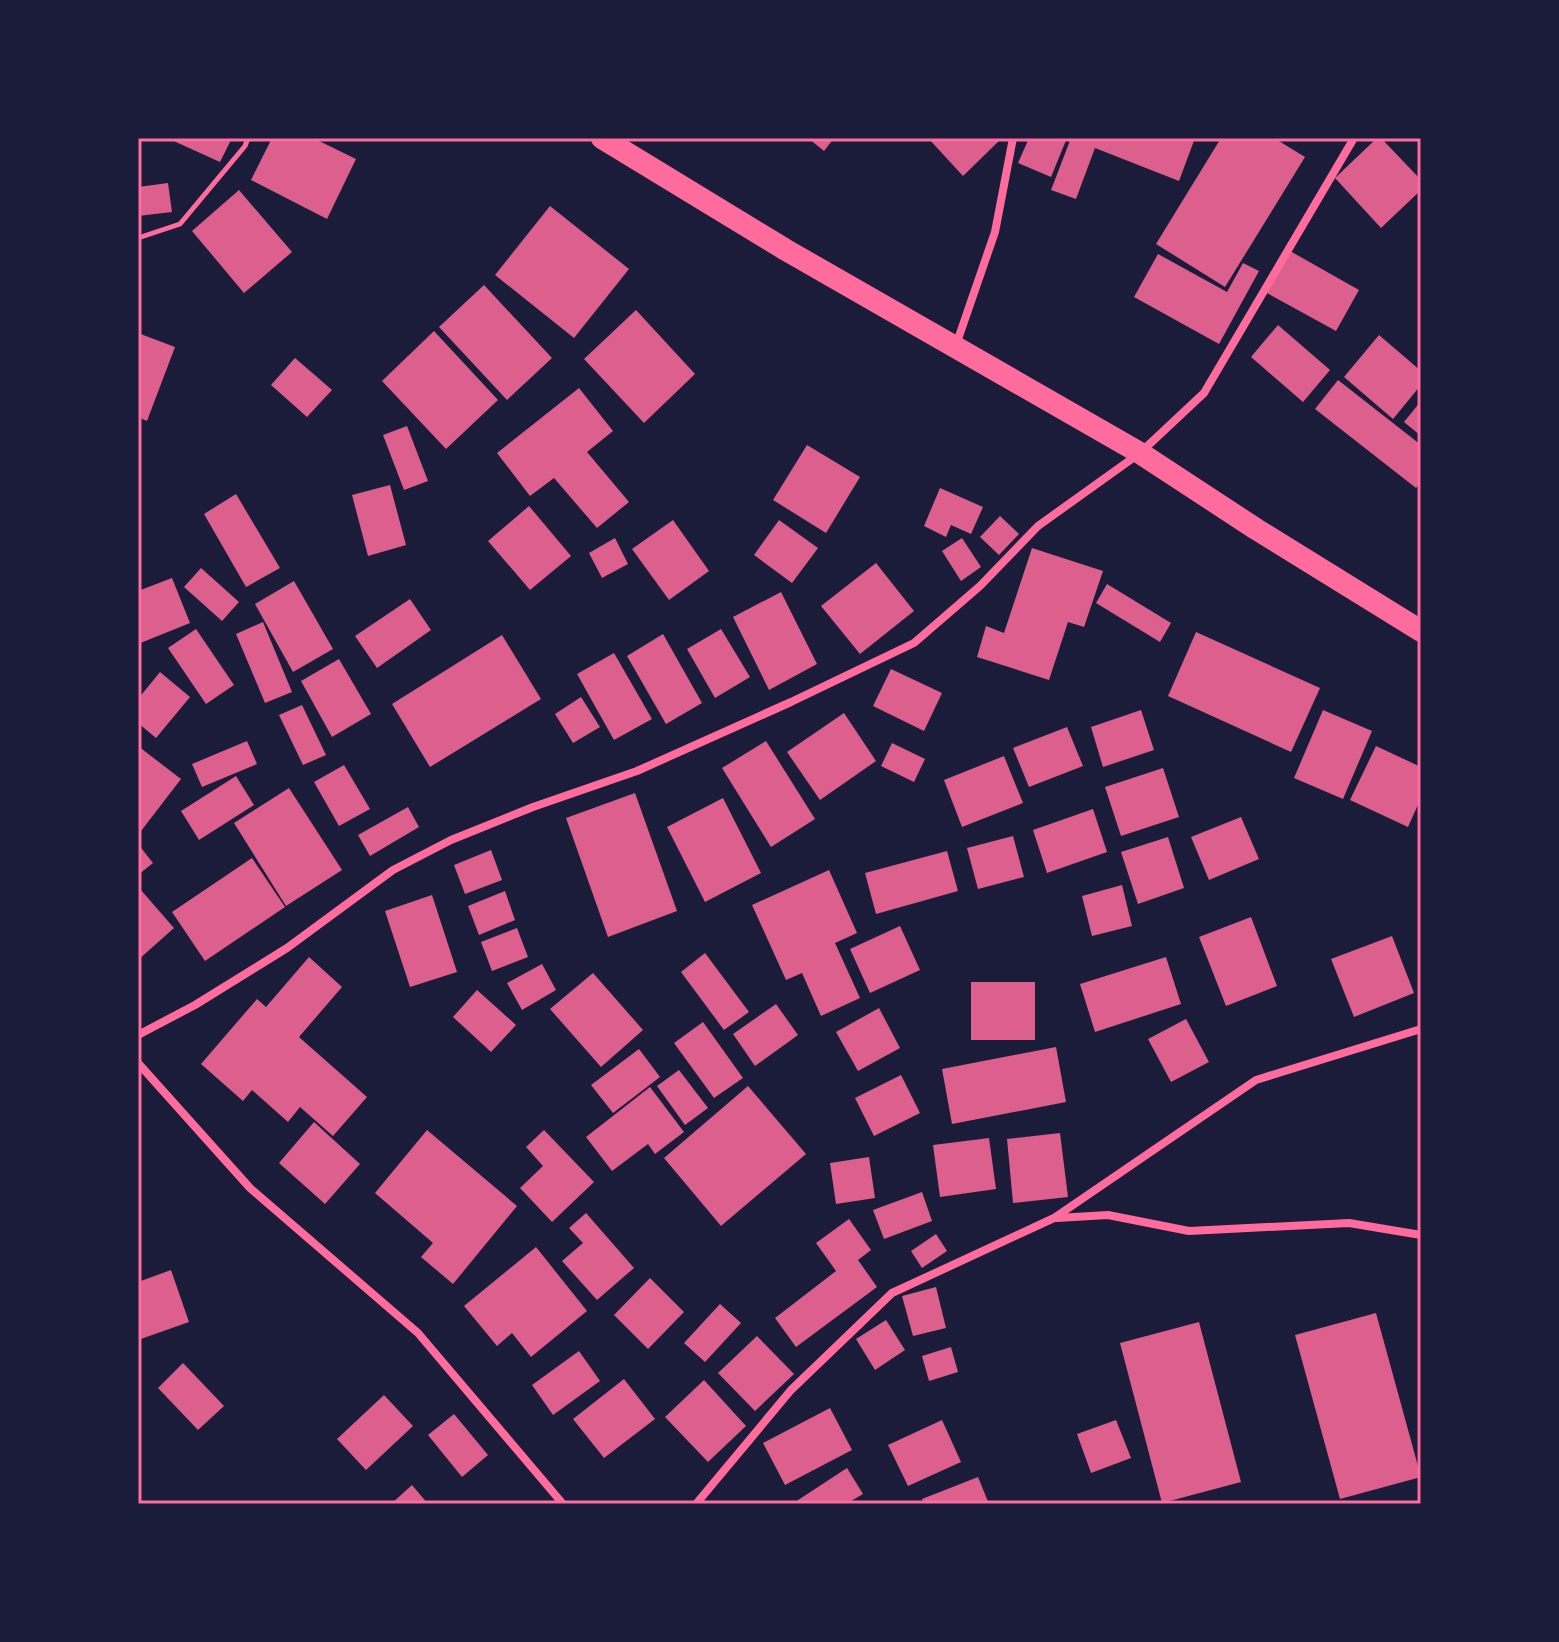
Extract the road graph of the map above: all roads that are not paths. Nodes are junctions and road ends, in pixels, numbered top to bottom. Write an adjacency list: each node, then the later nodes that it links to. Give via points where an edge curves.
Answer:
1 (602, 138): 4 (highway)
2 (1013, 138): 4 (street, via 995,232)
3 (1354, 138): 5 (street, via 1204,393)
4 (955, 348): 5 (highway)
5 (1140, 453): 6 (highway); 8 (street, via 1038,526 914,643 637,771 451,840 393,870 287,948)
6 (1421, 631)
7 (1421, 1029): 10 (street, via 1256,1080)
8 (138, 1035)
9 (138, 1063): 12 (street, via 250,1188 418,1333)
10 (1054, 1218): 11 (street, via 1108,1215 1189,1231 1349,1223); 13 (street, via 892,1293 791,1390)
11 (1421, 1235)
12 (563, 1504)
13 (696, 1504)

